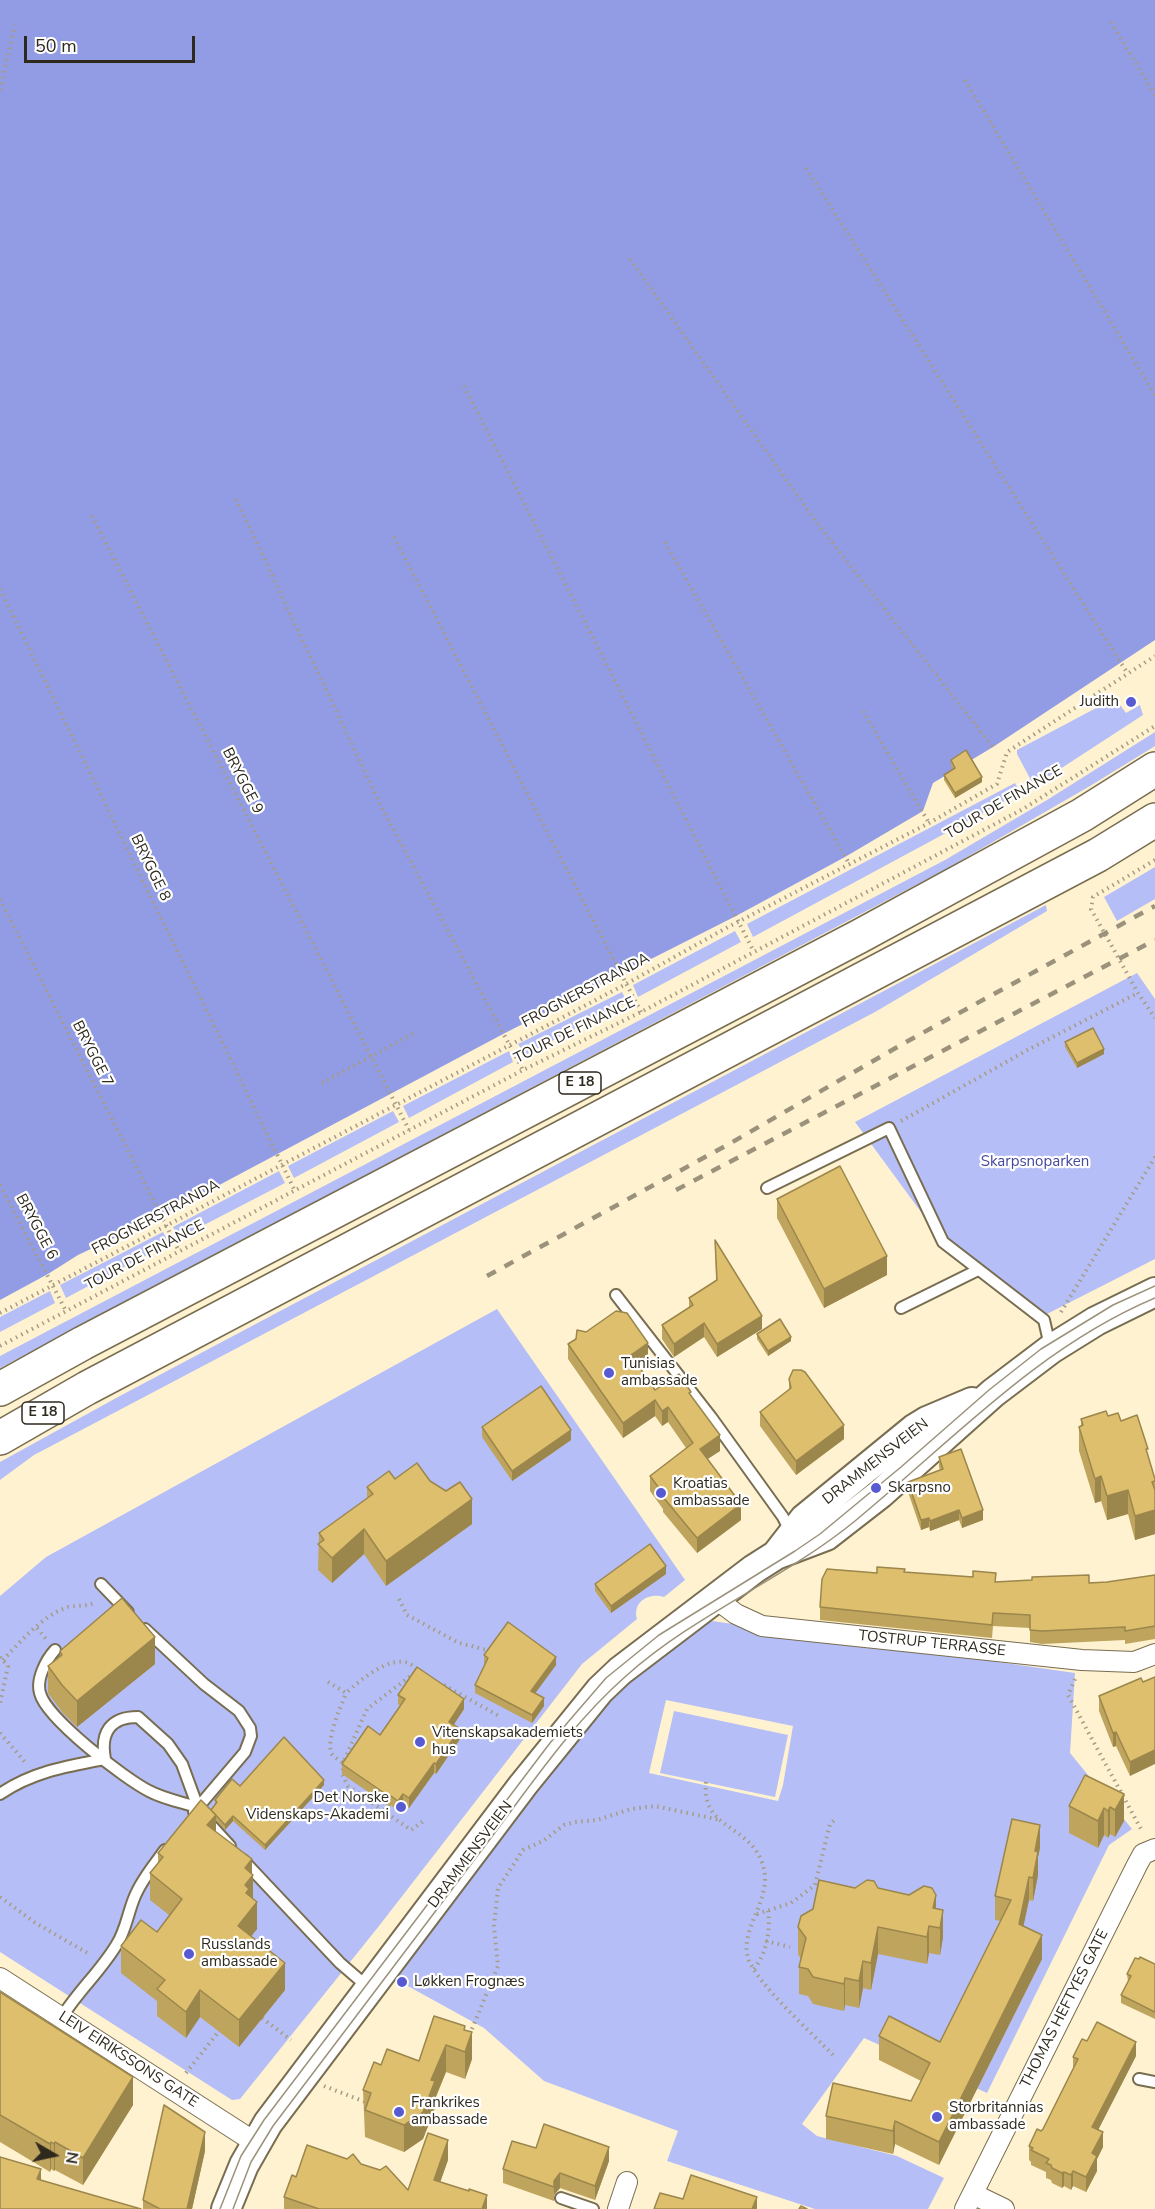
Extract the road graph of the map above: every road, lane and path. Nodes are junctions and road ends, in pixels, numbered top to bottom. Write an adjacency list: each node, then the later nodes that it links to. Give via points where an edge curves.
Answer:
1 (1111, 22): 6 (path)
2 (15, 25): 4 (path)
3 (965, 80): 10 (path)
4 (1, 81): 5 (path)
5 (0, 90)
6 (1155, 95)
7 (806, 168): 17 (path)
8 (630, 259): 20 (path, via 817,523)
9 (464, 386): 27 (path)
10 (1155, 395)
11 (236, 499): 34 (path, via 381,806)
12 (92, 516): 35 (path, BRYGGE 9)
13 (394, 537): 29 (path)
14 (665, 542): 25 (path)
15 (0, 589): 42 (path, BRYGGE 8)
16 (1155, 656): 17 (path, FROGNERSTRANDA)
17 (1128, 674): 23 (path, FROGNERSTRANDA, via 1007,752 997,784)
18 (862, 711): 23 (path)
19 (1155, 726): 28 (path, TOUR DE FINANCE, via 1023,809)
20 (993, 747)
21 (1155, 769): 58 (highway, E 18, via 1082,815 860,936)
22 (1155, 820): 59 (highway, E 18, via 1098,855 87,1388)
23 (929, 823): 25 (path, FROGNERSTRANDA)
24 (1155, 860): 30 (path, via 1093,897 1091,909)
25 (850, 865): 27 (path, FROGNERSTRANDA)
26 (0, 899): 46 (path, BRYGGE 7)
27 (739, 921): 28 (path); 29 (path, FROGNERSTRANDA)
28 (754, 952): 31 (path, TOUR DE FINANCE)
29 (626, 984): 31 (path); 34 (path, FROGNERSTRANDA)
30 (1138, 993): 32 (path); 39 (path)
31 (641, 1012): 36 (path, TOUR DE FINANCE)
32 (1155, 1018)
33 (414, 1033): 35 (path)
34 (510, 1044): 36 (path); 38 (path, FROGNERSTRANDA)
35 (371, 1057): 37 (path); 38 (path, BRYGGE 9)
36 (523, 1070): 40 (path, TOUR DE FINANCE)
37 (322, 1083)
38 (397, 1105): 40 (path, BRYGGE 9); 42 (path, FROGNERSTRANDA)
39 (889, 1128): 44 (lane); 48 (lane, via 943,1242)
40 (409, 1130): 45 (path, TOUR DE FINANCE)
41 (1155, 1157): 54 (path)
42 (283, 1165): 45 (path, BRYGGE 8); 46 (path, FROGNERSTRANDA)
43 (0, 1185): 49 (path, BRYGGE 6)
44 (767, 1188)
45 (295, 1191): 47 (path, TOUR DE FINANCE)
46 (166, 1226): 47 (path, BRYGGE 7); 49 (path, FROGNERSTRANDA)
47 (179, 1251): 53 (path, TOUR DE FINANCE)
48 (978, 1269): 52 (lane); 57 (lane, via 1044,1320)
49 (54, 1285): 53 (path, BRYGGE 6); 55 (path, FROGNERSTRANDA)
50 (1155, 1292): 57 (street, DRAMMENSVEIEN)
51 (616, 1295): 60 (lane, via 783,1517)
52 (901, 1308)
53 (66, 1311): 56 (path, TOUR DE FINANCE)
54 (1061, 1311)
55 (0, 1313)
56 (0, 1346)
57 (1051, 1349): 60 (street, DRAMMENSVEIEN, via 993,1394 914,1429 804,1519)
58 (0, 1389)
59 (0, 1438)
60 (790, 1545): 63 (street, DRAMMENSVEIEN)
61 (105, 1587): 67 (path, via 91,1605 68,1607 50,1616); 82 (lane, via 159,1644 239,1711 250,1728 245,1752)
62 (399, 1599): 65 (path, via 407,1615 459,1643)
63 (716, 1599): 66 (street, TOSTRUP TERRASSE, via 762,1626 1082,1660 1134,1662); 98 (street, DRAMMENSVEIEN, via 644,1651 600,1690 523,1785)
64 (55, 1650): 77 (lane, via 41,1678 40,1694 52,1715)
65 (487, 1650)
66 (1155, 1654)
67 (2, 1659): 74 (path, via 8,1666)
68 (417, 1671): 69 (path); 73 (path, via 406,1662 393,1662 368,1675); 78 (path, via 368,1709)
69 (427, 1676)
70 (1077, 1677): 87 (path, via 1068,1695)
71 (328, 1682): 73 (path)
72 (437, 1682): 75 (path)
73 (346, 1694): 78 (path, via 330,1745 332,1753)
74 (0, 1704)
75 (499, 1716)
76 (0, 1733): 79 (path)
77 (105, 1759): 79 (lane); 82 (lane, via 148,1791); 82 (lane, via 102,1744 108,1730 123,1717 138,1717 168,1744 182,1764)
78 (344, 1763): 84 (path, via 342,1774 348,1786 411,1830)
79 (34, 1775): 81 (lane)
80 (706, 1782): 85 (path, via 707,1803)
81 (0, 1794)
82 (197, 1807): 86 (lane); 98 (lane, via 339,1963)
83 (837, 1818): 91 (path, via 830,1824 815,1885 791,1903)
84 (425, 1820)
85 (720, 1820): 92 (path, via 749,1841 762,1862 766,1879); 101 (path, via 655,1806 632,1809 564,1826 523,1850 498,1888 494,1926 498,1966)
86 (184, 1826)
87 (1141, 1830)
88 (170, 1844): 99 (lane, via 136,1893 119,1941)
89 (1155, 1849): 113 (street, THOMAS HEFTYES GATE, via 1143,1854)
90 (0, 1897): 95 (path, via 37,1924)
91 (768, 1911): 92 (path); 93 (path)
92 (757, 1914): 96 (path, via 748,1936 748,1958)
93 (766, 1941): 94 (path); 96 (path)
94 (790, 1947)
95 (82, 1948)
96 (754, 1969): 104 (path)
97 (0, 1978): 99 (street, LEIV EIRIKSSONS GATE)
98 (370, 1989): 110 (street, DRAMMENSVEIEN)
99 (62, 2018): 110 (street, LEIV EIRIKSSONS GATE)
100 (262, 2018): 103 (path)
101 (472, 2029)
102 (219, 2031): 105 (path)
103 (291, 2040)
104 (833, 2055)
105 (184, 2075)
106 (1139, 2079): 107 (lane)
107 (1155, 2082)
108 (318, 2084): 109 (path)
109 (369, 2103)
110 (256, 2143): 114 (street, DRAMMENSVEIEN)
111 (627, 2182): 116 (street)
112 (561, 2198): 115 (lane)
113 (969, 2201): 117 (street)
114 (225, 2209)
115 (593, 2209)
116 (618, 2209)
117 (1004, 2209)

